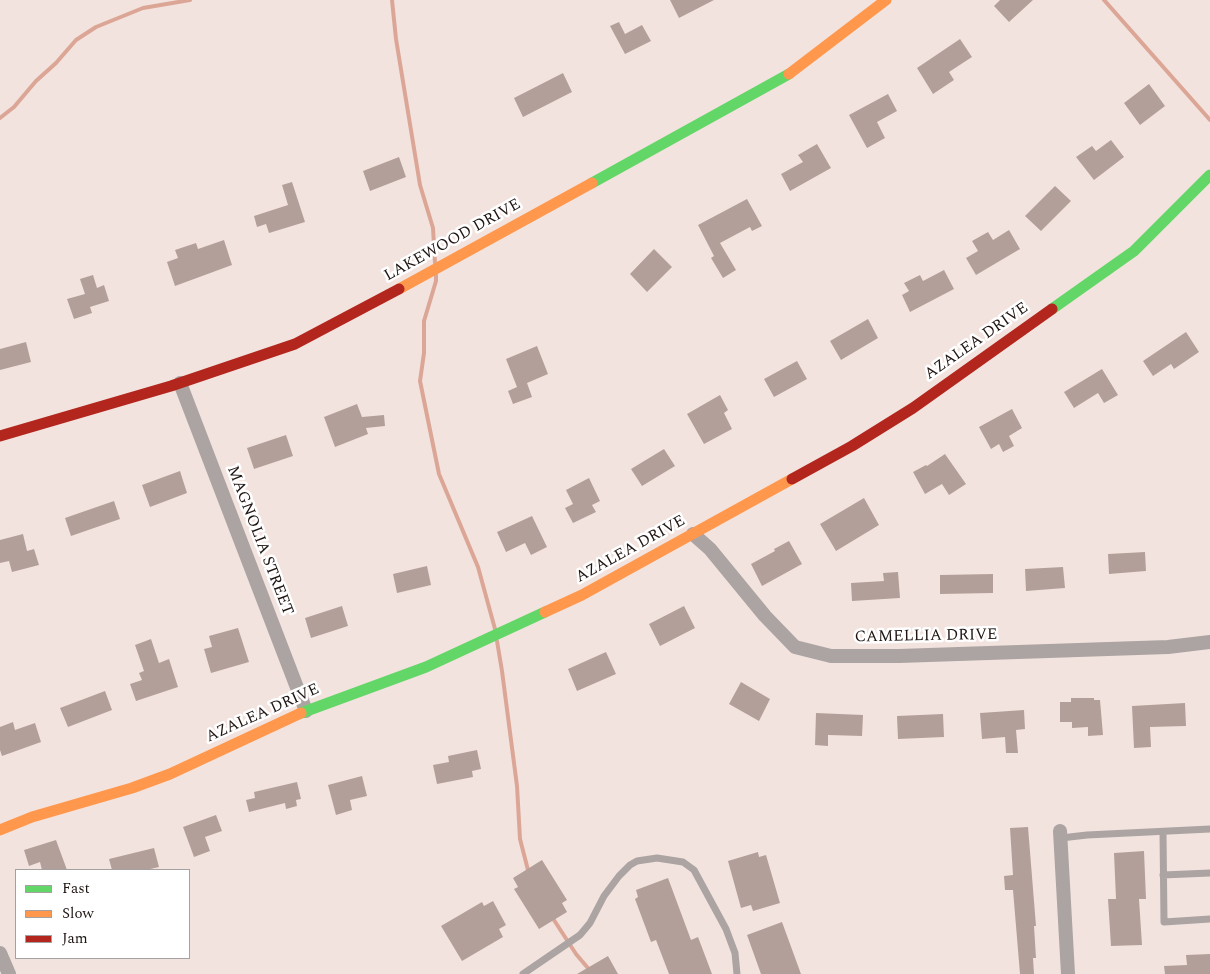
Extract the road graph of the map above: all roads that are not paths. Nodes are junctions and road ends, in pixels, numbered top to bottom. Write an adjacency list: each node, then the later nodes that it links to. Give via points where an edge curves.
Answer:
1 (886, 0): 3 (street, LAKEWOOD DRIVE, via 793,72 408,284 295,344)
2 (1210, 175): 5 (street, AZALEA DRIVE, via 1134,251 913,408 852,446)
3 (180, 383): 4 (street, LAKEWOOD DRIVE); 7 (street, MAGNOLIA STREET)
4 (0, 436)
5 (693, 534): 6 (street, CAMELLIA DRIVE, via 710,549 795,647 831,656 1158,648); 7 (street, AZALEA DRIVE, via 582,595 426,667)
6 (1210, 642)
7 (306, 711): 9 (street, AZALEA DRIVE, via 170,774)
8 (1210, 829): 10 (lane)
9 (0, 830)
10 (1163, 832): 11 (lane); 13 (lane)
11 (1061, 835): 19 (street)
12 (1210, 873): 13 (lane)
13 (1163, 875): 14 (lane, via 1164,922)
14 (1210, 919)
15 (0, 954): 16 (street)
16 (9, 974)
17 (523, 974): 18 (lane, via 580,935 614,882 630,865 657,858 683,862 694,870 726,929 735,953)
18 (738, 974)
19 (1068, 974)

